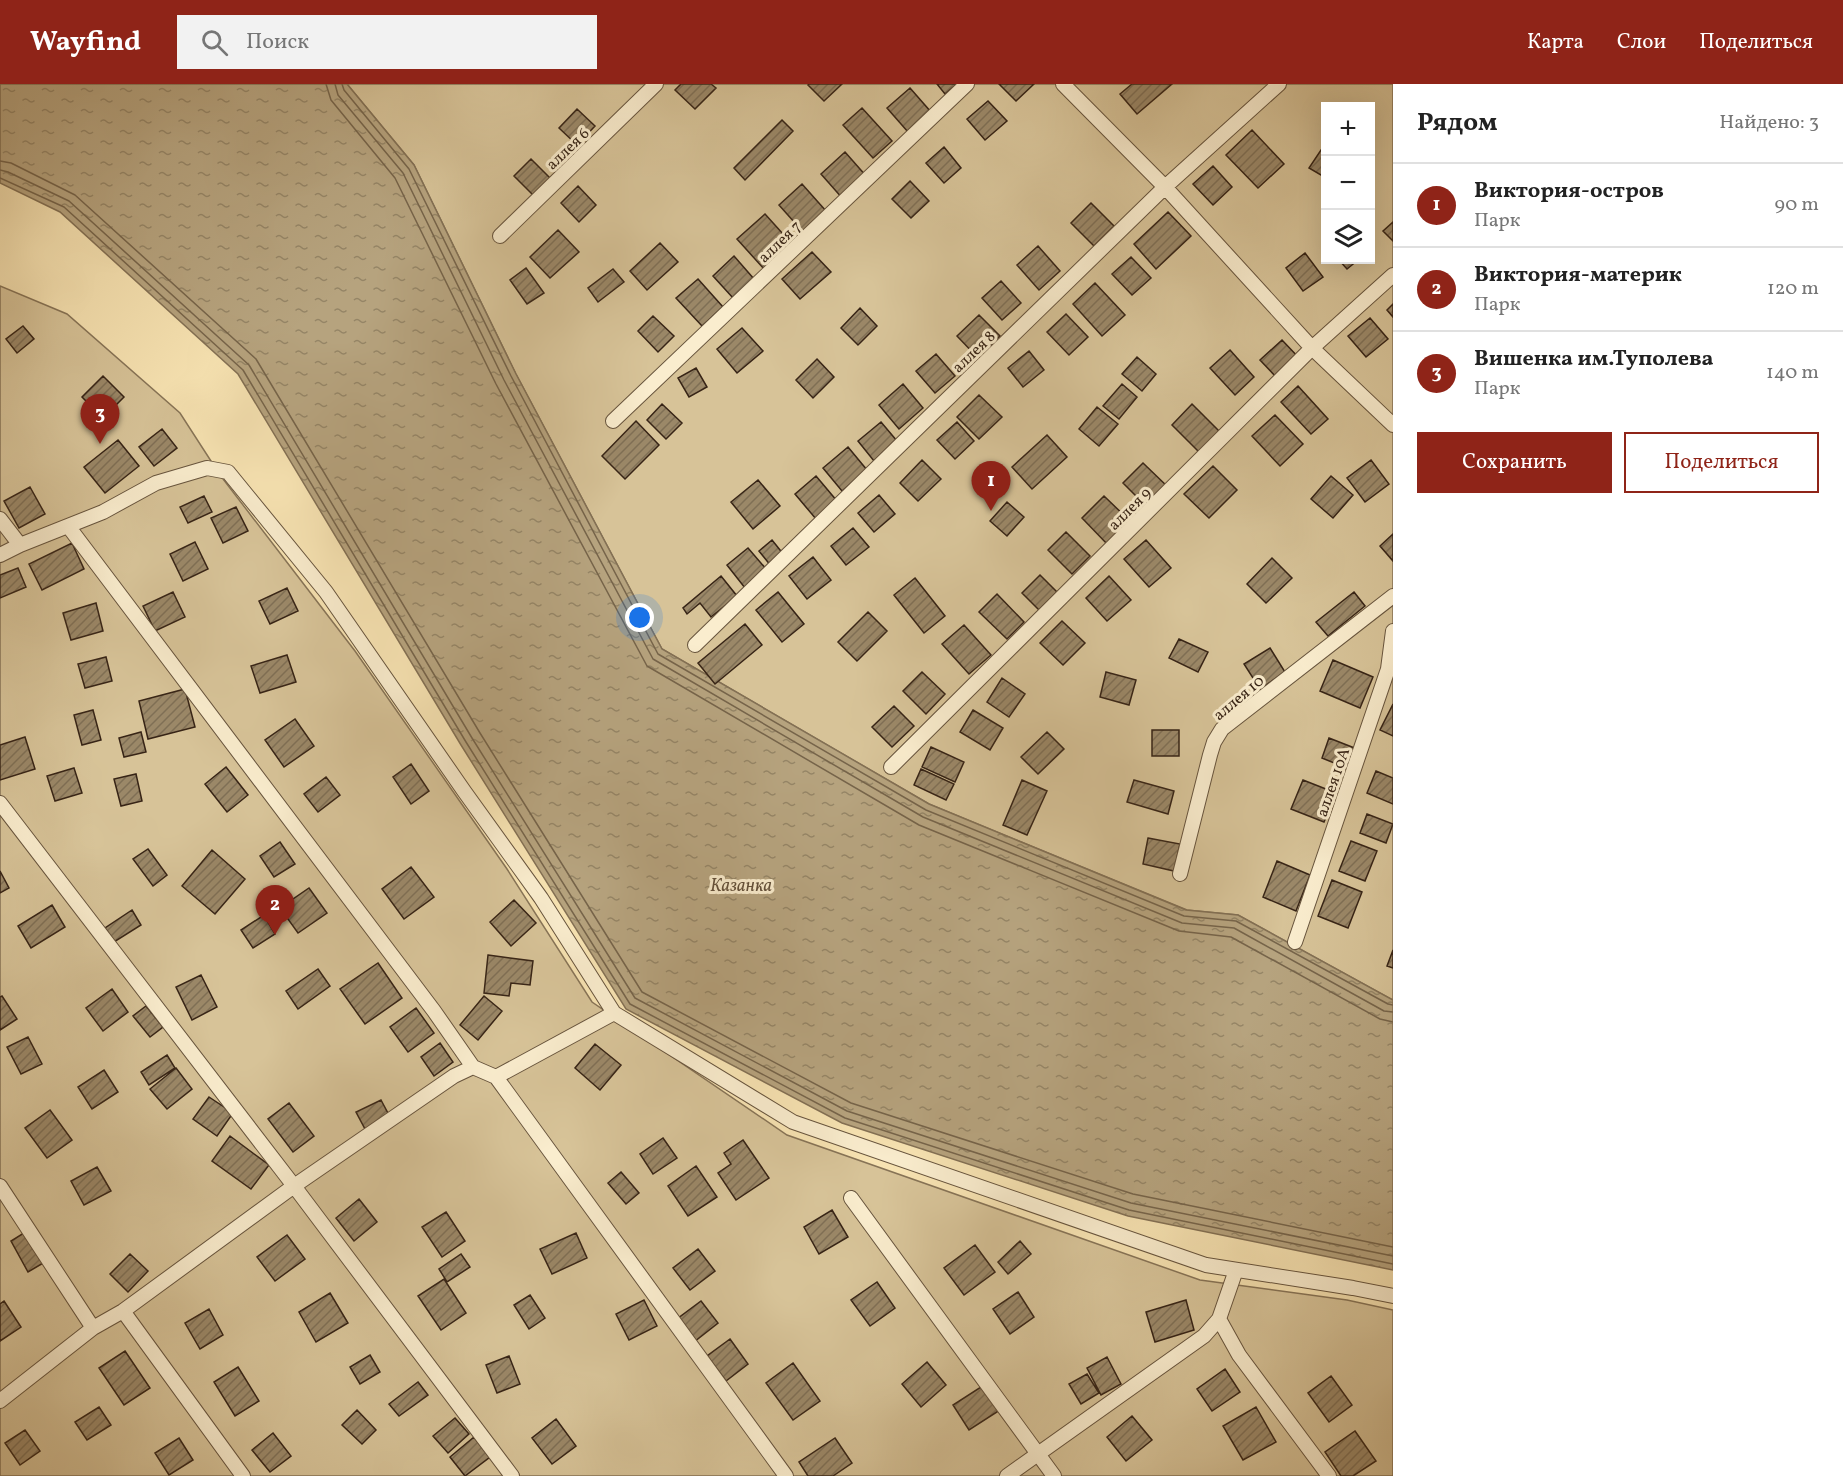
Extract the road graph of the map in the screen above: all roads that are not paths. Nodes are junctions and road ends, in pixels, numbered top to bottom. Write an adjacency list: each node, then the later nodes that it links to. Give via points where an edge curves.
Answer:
1 (656, 84): 6 (lane, аллея 6)
2 (967, 84): 9 (lane, аллея 7)
3 (1063, 84): 5 (lane)
4 (1279, 84): 5 (lane, аллея 8)
5 (1165, 187): 8 (lane); 17 (lane, аллея 8)
6 (500, 236)
7 (1393, 275): 8 (lane, аллея 9)
8 (1312, 348): 10 (lane); 18 (lane, аллея 9)
9 (613, 421)
10 (1393, 425)
11 (0, 519): 13 (lane)
12 (68, 526): 13 (lane); 22 (lane, via 156,483 207,468 228,472 326,592 541,898); 23 (lane)
13 (20, 545): 14 (lane)
14 (0, 555)
15 (1393, 596): 20 (lane, аллея 10, via 1222,729 1210,755)
16 (1393, 631): 21 (lane, аллея 10А, via 1388,669)
17 (695, 645)
18 (891, 767)
19 (0, 803): 26 (lane)
20 (1180, 874)
21 (1295, 942)
22 (614, 1013): 24 (lane); 28 (lane, via 793,1122 1206,1265)
23 (473, 1067): 24 (lane); 26 (lane, via 454,1076)
24 (496, 1077): 37 (lane)
25 (0, 1186): 32 (lane)
26 (294, 1186): 30 (lane); 36 (lane)
27 (851, 1198): 34 (lane)
28 (1236, 1270): 29 (lane); 31 (lane)
29 (1393, 1296)
30 (123, 1311): 32 (lane); 35 (lane)
31 (1219, 1319): 34 (lane, via 1204,1336); 40 (lane, via 1239,1355)
32 (93, 1328): 33 (lane)
33 (0, 1401)
34 (1038, 1455): 38 (lane); 39 (lane)
35 (243, 1476)
36 (512, 1476)
37 (786, 1476)
38 (1007, 1476)
39 (1054, 1476)
40 (1329, 1476)

